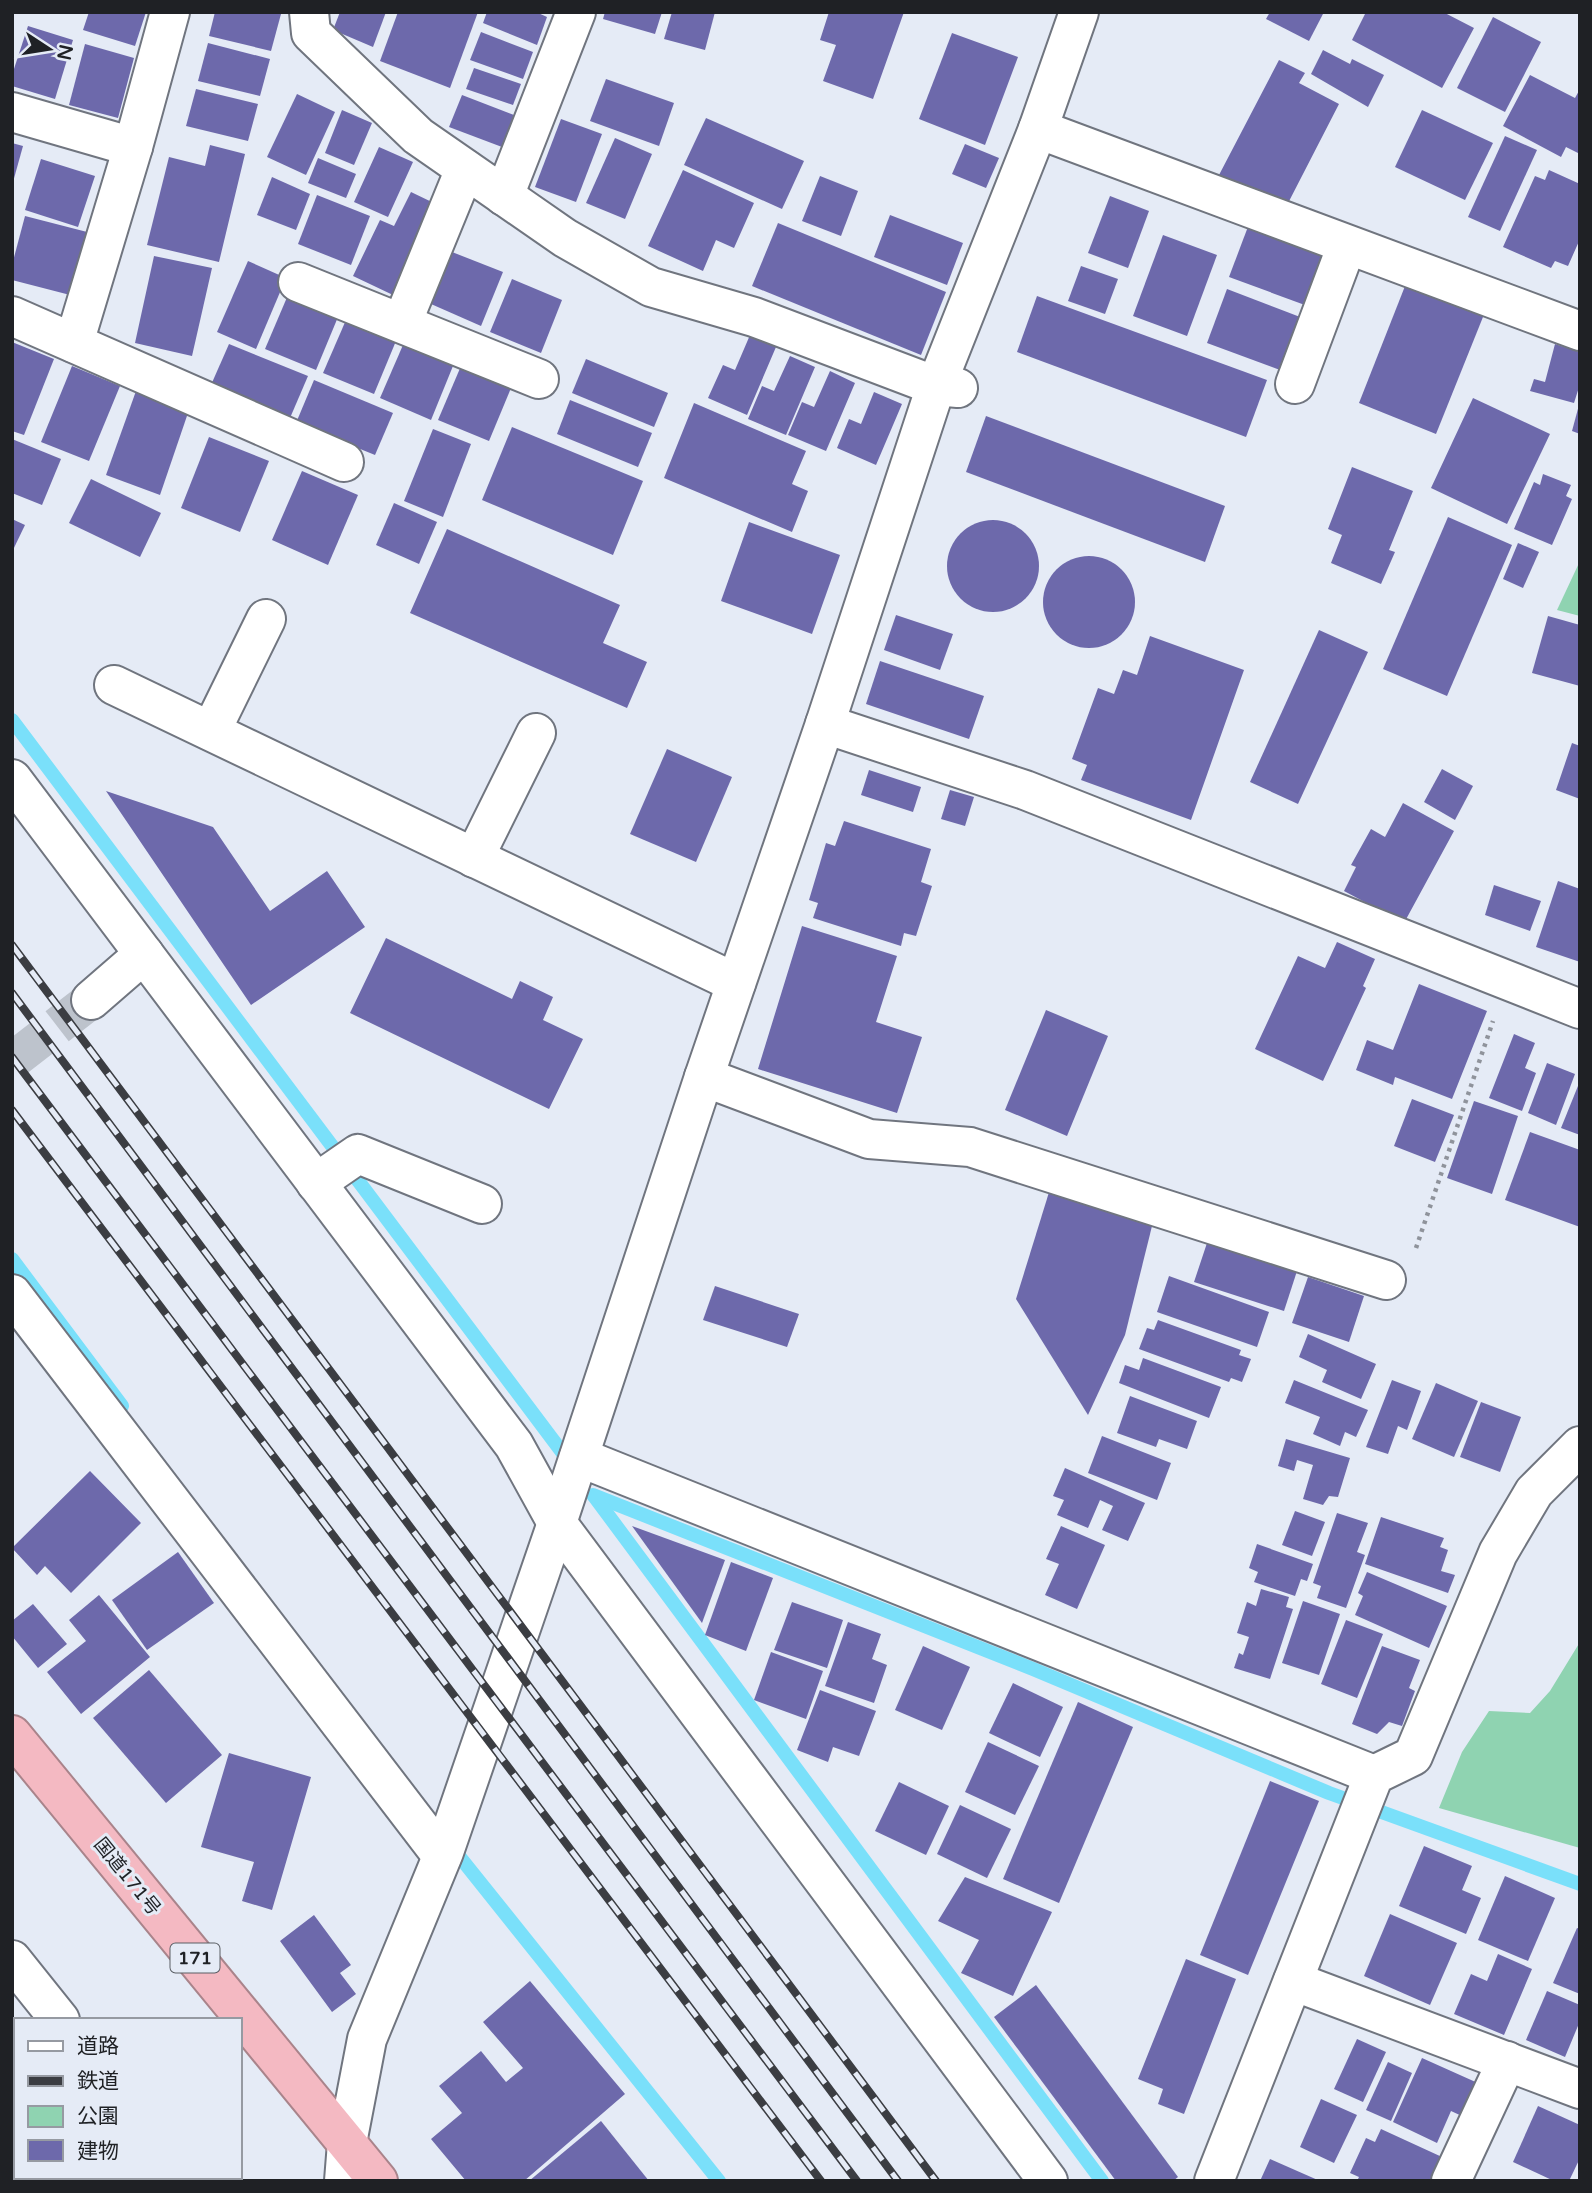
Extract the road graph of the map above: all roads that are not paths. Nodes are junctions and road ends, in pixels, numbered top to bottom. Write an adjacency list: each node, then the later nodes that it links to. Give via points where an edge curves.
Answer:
1 (170, 12): 7 (street)
2 (309, 12): 8 (street, via 311,33 418,136)
3 (576, 12): 9 (street)
4 (1079, 12): 6 (street)
5 (12, 111): 7 (street)
6 (1038, 129): 10 (street); 18 (street)
7 (133, 147): 15 (street)
8 (465, 169): 9 (street); 13 (street)
9 (504, 197): 18 (street, via 565,239 651,287 754,317)
10 (1348, 245): 14 (street); 17 (street)
11 (298, 282): 13 (street)
12 (12, 316): 15 (street)
13 (402, 323): 16 (street)
14 (1580, 331)
15 (74, 343): 19 (street)
16 (539, 379)
17 (1296, 384)
18 (947, 387): 22 (street)
19 (344, 462)
20 (266, 619): 23 (street)
21 (114, 685): 23 (street)
22 (825, 724): 28 (street); 30 (street, via 1026,790)
23 (211, 731): 26 (street)
24 (536, 733): 26 (street)
25 (12, 779): 27 (street)
26 (474, 858): 28 (street)
27 (144, 954): 29 (street); 32 (street)
28 (736, 984): 31 (street)
29 (91, 1000)
30 (1580, 1009)
31 (704, 1077): 34 (street, via 870,1139 970,1147); 37 (street)
32 (334, 1171): 33 (street); 38 (street, via 514,1445)
33 (482, 1204)
34 (1386, 1280)
35 (12, 1294): 41 (street)
36 (1580, 1447): 40 (street, via 1534,1492 1499,1553 1413,1756)
37 (579, 1457): 38 (street); 40 (street)
38 (557, 1523): 41 (street); 50 (street)
39 (12, 1735): 47 (highway, 国道171号 / 171)
40 (1374, 1775): 43 (street)
41 (447, 1843): 47 (street, via 367,2039)
42 (12, 1960): 44 (street)
43 (1293, 1981): 45 (street); 51 (street)
44 (58, 2018)
45 (1507, 2061): 46 (street); 52 (street)
46 (1580, 2089)
47 (347, 2143): 48 (street); 49 (highway, 国道171号 / 171)
48 (344, 2181)
49 (378, 2181)
50 (1048, 2181)
51 (1214, 2181)
52 (1451, 2181)

